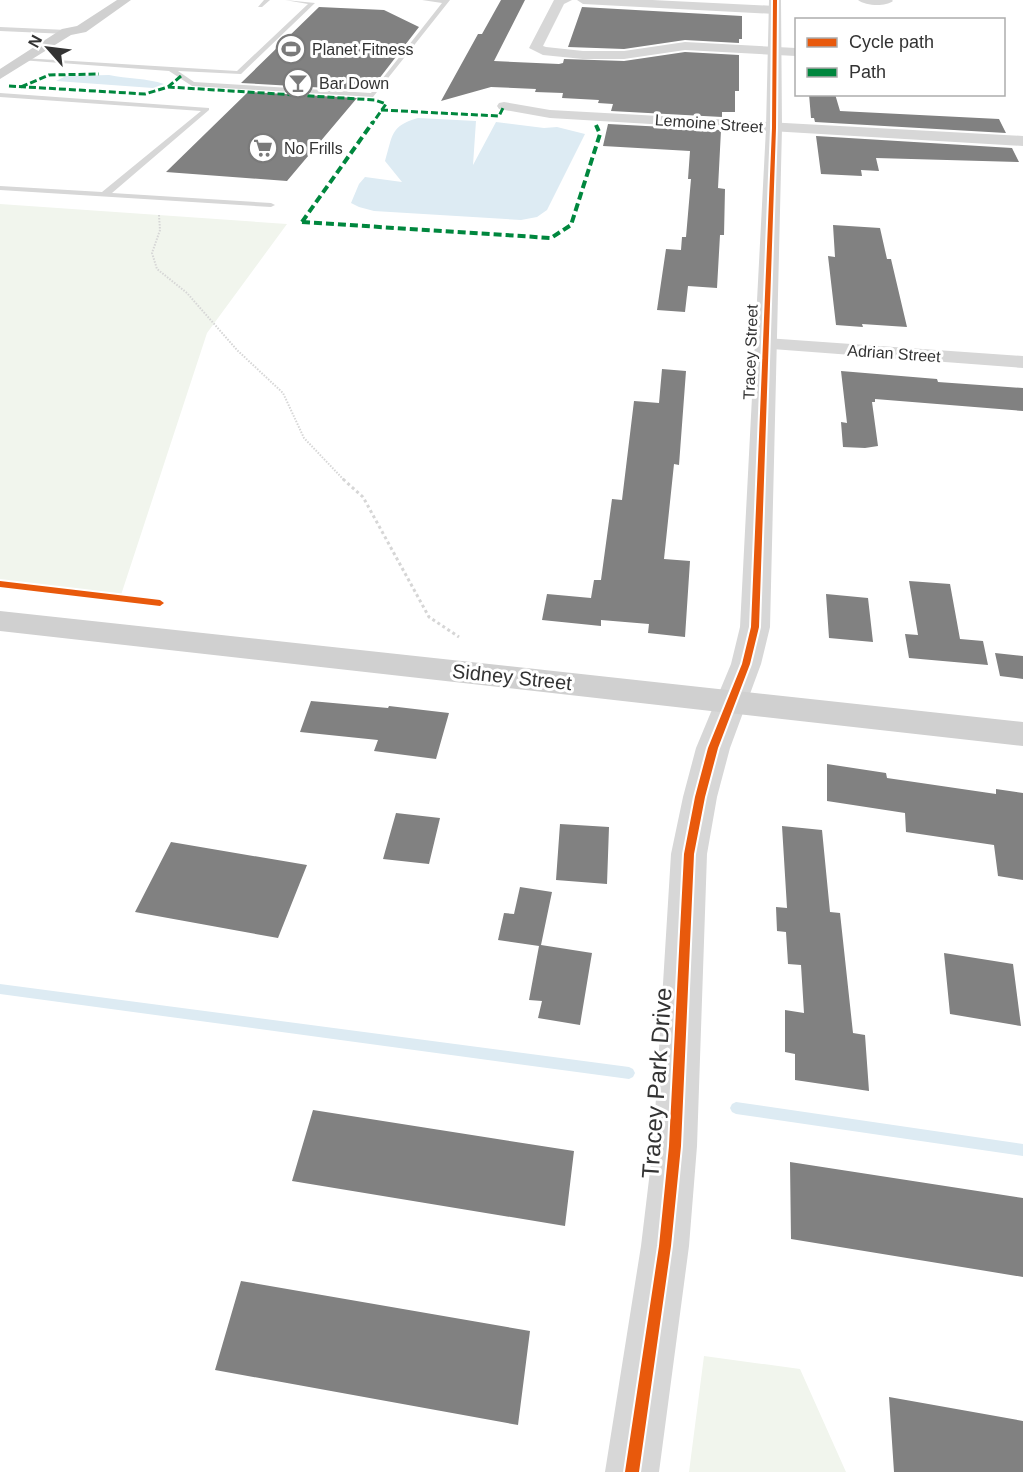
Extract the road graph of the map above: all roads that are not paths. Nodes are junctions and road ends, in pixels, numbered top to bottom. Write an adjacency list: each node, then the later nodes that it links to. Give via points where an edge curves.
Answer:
1 (107, 0): 14 (main road, via 63,28)
2 (125, 0): 14 (main road, via 81,29)
3 (267, 0): 12 (lane)
4 (288, 0): 18 (lane, via 312,3 239,73)
5 (424, 0): 9 (lane)
6 (566, 0): 15 (street, via 559,1 536,48 624,55 685,46)
7 (583, 0): 11 (street)
8 (864, 0): 10 (street)
9 (447, 1): 18 (lane, via 373,95 192,84)
10 (886, 1)
11 (775, 5): 15 (street, Tracey Street)
12 (260, 6)
13 (0, 28): 14 (lane)
14 (67, 32): 17 (main road)
15 (774, 51): 16 (street); 22 (street, Tracey Street)
16 (795, 52)
17 (23, 60): 18 (lane); 19 (main road)
18 (169, 68)
19 (0, 75)
20 (0, 95): 25 (lane, via 207,109)
21 (504, 106): 22 (street, Lemoine Street, via 550,114)
22 (774, 128): 23 (street, Lemoine Street); 27 (street, Tracey Street)
23 (1023, 141)
24 (0, 188): 25 (lane)
25 (105, 194): 26 (lane)
26 (271, 205)
27 (766, 344): 28 (street, Adrian Street); 30 (street, Tracey Street, via 755,627)
28 (1023, 362)
29 (0, 621): 30 (main road, Sidney Street)
30 (731, 701): 31 (main road, Sidney Street); 32 (street, Tracey Park Drive, via 710,758 690,854 675,1146)
31 (1023, 734)
32 (632, 1472)

